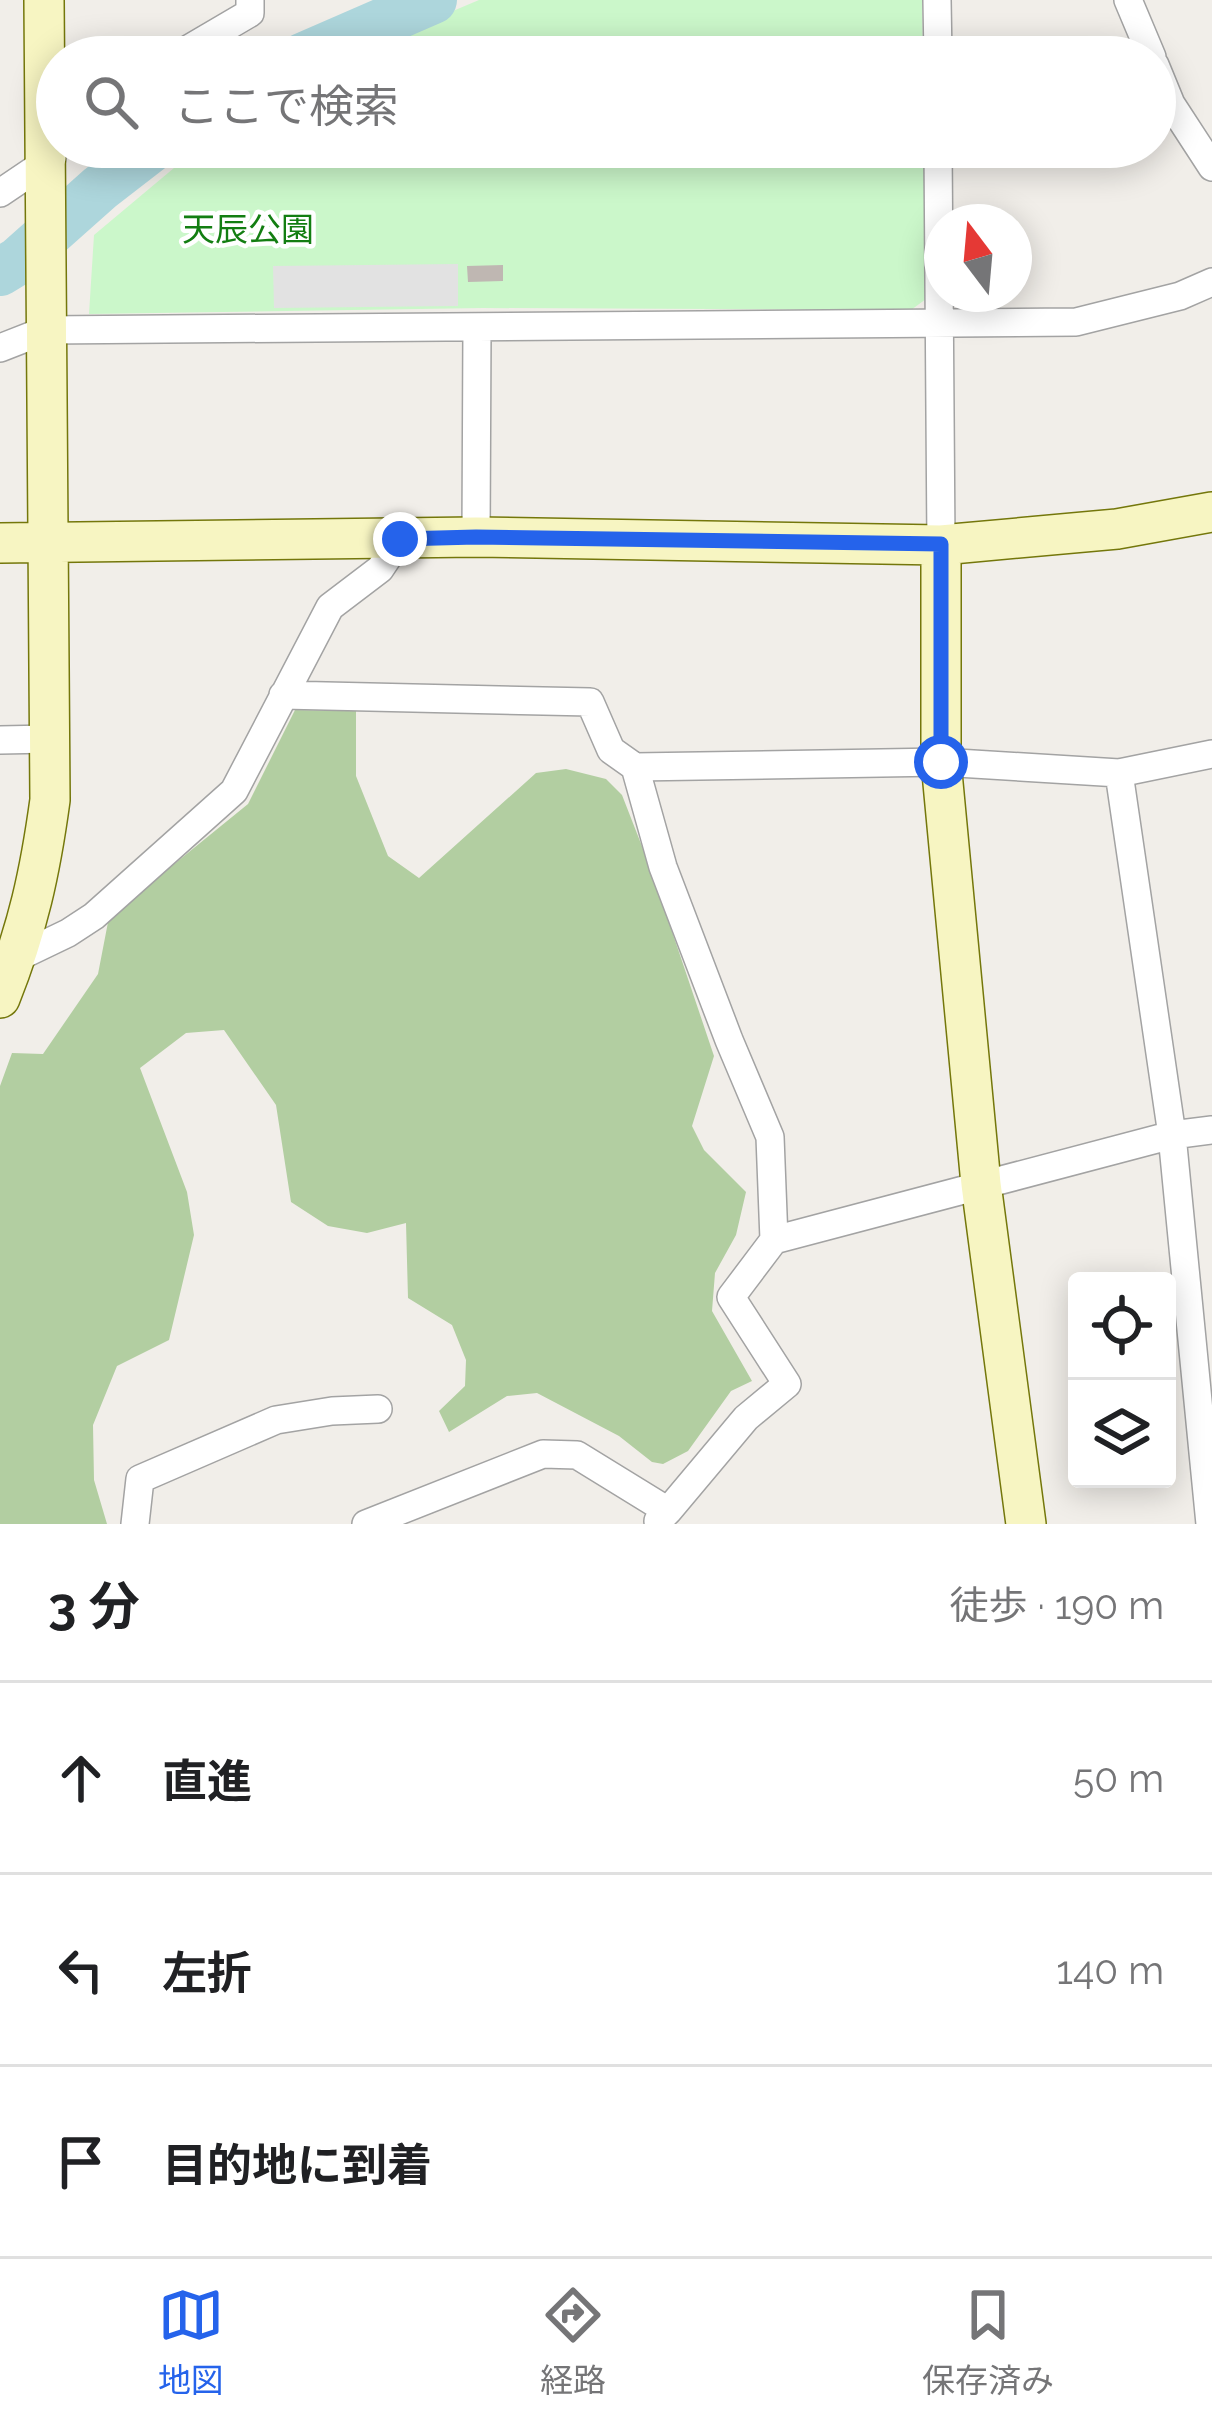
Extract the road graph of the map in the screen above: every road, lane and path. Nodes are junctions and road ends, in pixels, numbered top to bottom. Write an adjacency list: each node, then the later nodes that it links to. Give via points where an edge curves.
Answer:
1 (44, 0): 5 (street)
2 (250, 0): 6 (street, via 250,13)
3 (938, 0): 7 (street)
4 (1128, 0): 8 (street)
5 (46, 36)
6 (211, 36)
7 (938, 36)
8 (1143, 36)
9 (1176, 124): 10 (street)
10 (1212, 167)
11 (42, 168): 14 (street)
12 (52, 168): 16 (street)
13 (938, 168): 17 (street)
14 (0, 193)
15 (1212, 282): 17 (street, via 1076,322)
16 (46, 323): 18 (street); 19 (street); 24 (street)
17 (938, 323): 18 (street); 25 (street)
18 (477, 327): 21 (street)
19 (0, 348)
20 (1212, 512): 25 (street)
21 (476, 537): 22 (street); 25 (street)
22 (400, 539): 24 (street); 26 (street, via 380,569 330,607)
23 (0, 543): 24 (street)
24 (48, 543): 28 (street)
25 (941, 544): 30 (street)
26 (283, 695): 31 (street, via 590,702 611,750); 33 (street, via 234,791 94,916)
27 (0, 740): 28 (street)
28 (50, 740): 33 (street, via 41,868)
29 (1212, 754): 32 (street)
30 (941, 762): 31 (street); 32 (street); 37 (street)
31 (635, 766): 38 (street, via 663,867 770,1137)
32 (1119, 773): 36 (street)
33 (16, 958): 34 (street)
34 (0, 998)
35 (1212, 1130): 36 (street)
36 (1172, 1135): 37 (street); 39 (street)
37 (981, 1184): 38 (street); 44 (street)
38 (774, 1240): 41 (street, via 731,1297 787,1384 746,1418)
39 (1201, 1311): 45 (street)
40 (379, 1409): 42 (street, via 276,1420 140,1479)
41 (661, 1517): 43 (street, via 577,1455 543,1454)
42 (135, 1524)
43 (365, 1524)
44 (1026, 1524)
45 (1210, 1524)

